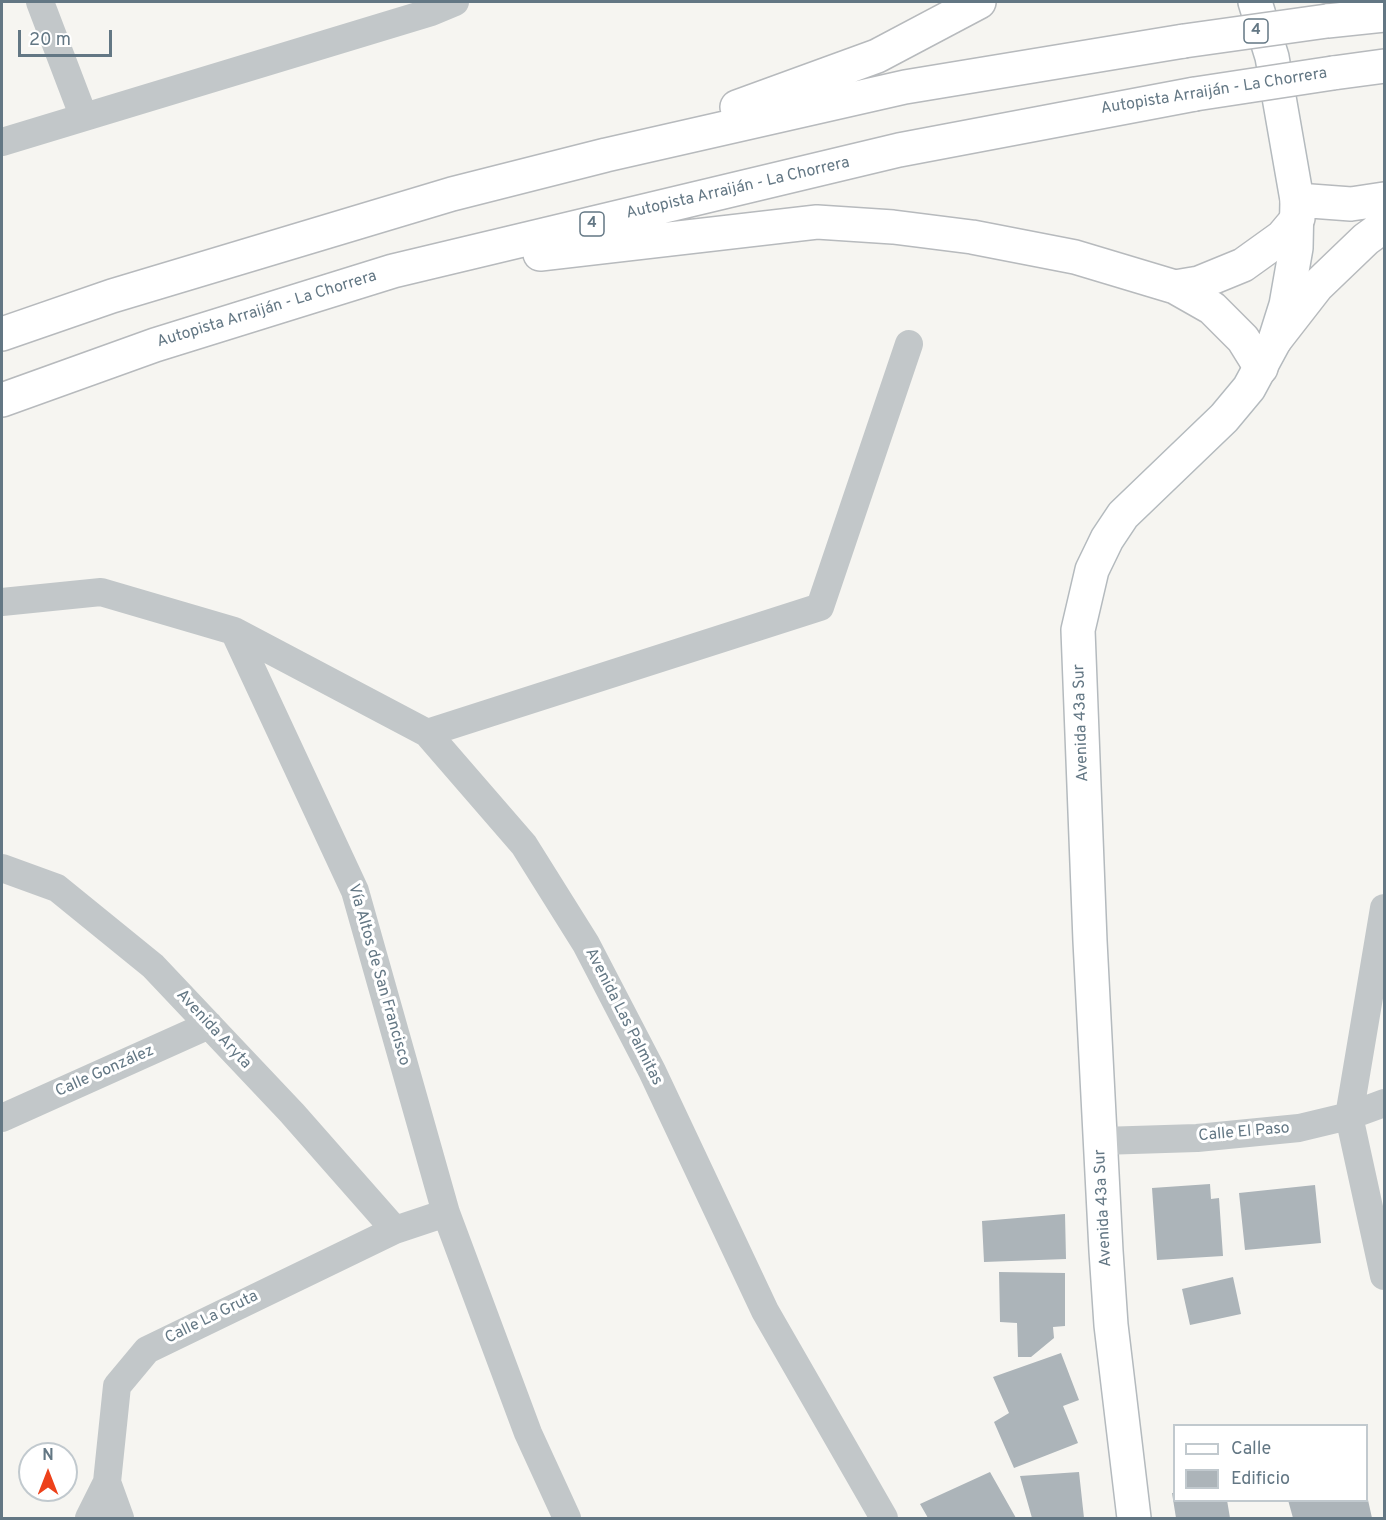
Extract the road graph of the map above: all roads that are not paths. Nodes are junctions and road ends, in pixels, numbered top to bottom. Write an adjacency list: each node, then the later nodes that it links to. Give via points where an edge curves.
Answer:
1 (40, 2): 7 (street)
2 (455, 2): 7 (street)
3 (979, 2): 9 (main road, via 877,56)
4 (1255, 2): 11 (main road, Avenida 43a Sur, via 1272,57)
5 (1384, 15): 9 (main road, 4, bridge, via 1184,41 905,87)
6 (1384, 66): 13 (main road, Autopista Arraiján - La Chorrera / 4, bridge, via 1195,94 899,150)
7 (83, 115): 8 (street)
8 (2, 142)
9 (606, 155): 15 (main road, 4, via 430,201 112,296)
10 (1384, 199): 11 (main road)
11 (1297, 209): 14 (main road, via 1282,237 1243,265 1199,283); 17 (main road, Avenida 43a Sur, via 1292,280)
12 (1384, 225): 17 (main road, via 1317,286)
13 (393, 271): 14 (main road, via 818,222 972,237 1075,257); 18 (main road, Autopista Arraiján - La Chorrera / 4, via 155,345)
14 (1175, 287): 17 (main road, via 1212,308 1243,339)
15 (2, 334)
16 (909, 345): 21 (street, via 820,607)
17 (1268, 354): 28 (main road, Avenida 43a Sur, via 1224,418 1123,515 1092,570 1083,600 1078,630)
18 (2, 400)
19 (2, 602): 20 (street, via 101,592)
20 (234, 631): 21 (street, Avenida Las Palmitas); 29 (street, Vía Altos de San Francisco, via 355,891)
21 (427, 733): 36 (street, Avenida Las Palmitas, via 524,845 586,944 652,1071 765,1311)
22 (2, 868): 24 (street, Avenida Aryta, via 57,888 153,966)
23 (1384, 908): 26 (street)
24 (209, 1025): 27 (street, Calle González); 30 (street, Avenida Aryta)
25 (1384, 1102): 26 (street, Calle El Paso)
26 (1349, 1116): 28 (street, Calle El Paso, via 1299,1128 1197,1138); 31 (street)
27 (2, 1118)
28 (1101, 1141): 37 (main road, Avenida 43a Sur, via 1111,1325)
29 (446, 1213): 30 (street, Calle La Gruta); 35 (street, Vía Altos de San Francisco, via 528,1433)
30 (395, 1230): 32 (street, Calle La Gruta, via 147,1350 117,1386)
31 (1384, 1276)
32 (107, 1482): 33 (street, Calle La Gruta); 34 (street)
33 (89, 1518)
34 (120, 1518)
35 (567, 1518)
36 (884, 1518)
37 (1134, 1518)

